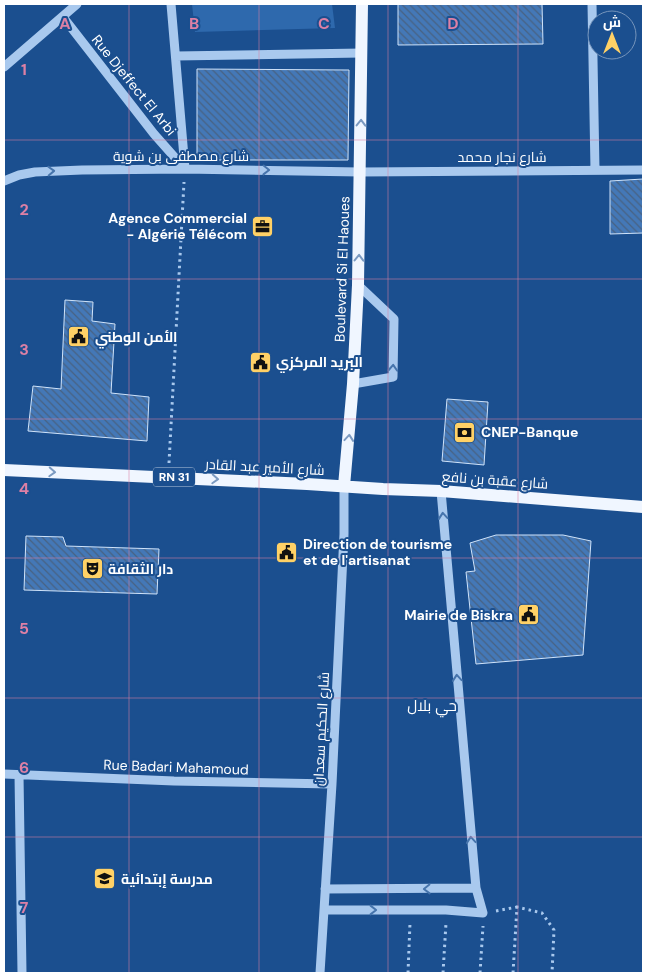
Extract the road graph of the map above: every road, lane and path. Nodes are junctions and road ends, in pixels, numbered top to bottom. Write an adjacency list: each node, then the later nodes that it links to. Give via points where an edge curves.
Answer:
1 (77, 4): 5 (street)
2 (171, 4): 7 (street)
3 (362, 4): 6 (main road, Boulevard Si El Haoues)
4 (592, 4): 10 (street)
5 (63, 17): 8 (street); 9 (street, Rue Djeffect El Arbi, via 142,120)
6 (362, 53): 7 (street); 12 (main road, Boulevard Si El Haoues, one-way to 6)
7 (176, 56): 9 (street)
8 (4, 67)
9 (185, 169): 12 (street, شارع مصطفى بن شوية, one-way to 12); 13 (street, شارع مصطفى بن شوية, one-way to 9, via 35,172); 17 (path)
10 (596, 170): 11 (street, شارع نجار محمد); 12 (street, شارع نجار محمد)
11 (643, 170)
12 (360, 172): 14 (main road, Boulevard Si El Haoues, one-way to 12)
13 (4, 181)
14 (358, 285): 15 (main road, Boulevard Si El Haoues); 15 (street, one-way to 14, via 393,377 394,319)
15 (353, 384): 18 (main road, Boulevard Si El Haoues, one-way to 15)
16 (4, 470): 17 (main road, شارع الأمير عبد القادر / RN 31, one-way to 17)
17 (169, 477): 18 (main road, شارع الأمير عبد القادر / RN 31, one-way to 18)
18 (344, 486): 19 (main road, شارع عقبة بن نافع / RN 31); 23 (street, شارع الحكيم سعدان)
19 (441, 491): 20 (main road, شارع عقبة بن نافع / RN 31); 24 (street, one-way to 19)
20 (643, 507)
21 (4, 774): 22 (street, Rue Badari Mahamoud)
22 (19, 775): 23 (street, Rue Badari Mahamoud); 31 (street)
23 (332, 784): 25 (street, شارع الحكيم سعدان)
24 (476, 888): 25 (street, one-way to 25); 30 (street)
25 (325, 889): 27 (street, شارع الحكيم سعدان)
26 (517, 907): 30 (path); 36 (path); 37 (path, via 542,913 554,930)
27 (324, 910): 28 (street, one-way to 28); 32 (street, شارع الحكيم سعدان)
28 (411, 910): 29 (street); 33 (path)
29 (446, 910): 30 (street); 34 (path)
30 (483, 913): 35 (path)
31 (22, 973)
32 (320, 973)
33 (408, 973)
34 (444, 973)
35 (480, 973)
36 (513, 973)
37 (552, 973)

